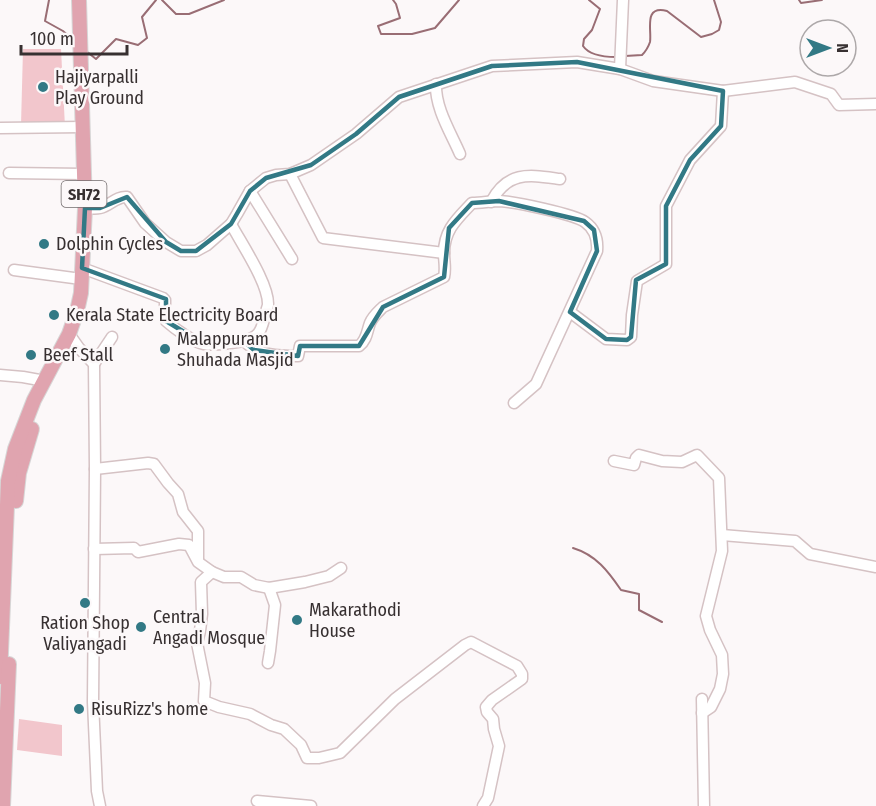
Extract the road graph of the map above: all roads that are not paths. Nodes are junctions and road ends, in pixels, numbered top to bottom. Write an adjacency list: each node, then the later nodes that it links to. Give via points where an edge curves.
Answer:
1 (79, 0): 7 (main road, SH72)
2 (623, 0): 3 (street)
3 (621, 65): 4 (street, via 577,62 492,66); 5 (street, via 653,81)
4 (436, 84): 9 (street, via 439,108); 12 (street, via 399,97 356,134 311,165)
5 (723, 91): 6 (street, via 795,82 831,94 839,105); 22 (street, via 721,126 690,160 666,206 666,264 637,281 632,337 606,339)
6 (876, 104)
7 (83, 127): 8 (street); 11 (main road, SH72)
8 (0, 128)
9 (460, 154)
10 (9, 173): 11 (street)
11 (84, 174): 16 (main road, SH72)
12 (290, 174): 14 (street, via 266,178); 18 (street, via 323,238)
13 (561, 179): 15 (street, via 529,175 511,180)
14 (250, 191): 17 (street); 19 (street)
15 (491, 202): 18 (street, via 472,203 449,228); 22 (street, via 555,212 584,221 594,230 597,251)
16 (84, 208): 17 (street, via 103,207 127,197 145,223 181,251 207,246); 21 (main road, SH72)
17 (231, 224): 25 (street, via 258,271 268,303 262,329 254,338)
18 (444, 253): 25 (street, via 444,277 383,307 375,314 359,346 300,346 298,356 276,356 254,350)
19 (292, 259)
20 (14, 270): 21 (street)
21 (81, 273): 23 (main road, SH72, via 81,294); 25 (street, via 163,298 166,321 197,342)
22 (570, 312): 29 (street, via 536,384)
23 (69, 334): 26 (street); 28 (main road, SH72)
24 (112, 337): 26 (street)
25 (244, 341)
26 (94, 364): 31 (street)
27 (0, 375): 28 (street)
28 (45, 381): 40 (main road, SH72, via 15,449 8,481); 44 (main road, SH72, via 19,473 16,500)
29 (514, 403)
30 (614, 461): 32 (street, via 634,465 639,455 645,455 682,462 697,455 719,478)
31 (95, 469): 33 (street); 34 (street, via 154,464 178,494 183,512 198,531)
32 (722, 535): 35 (street, via 795,541 810,554); 42 (street, via 722,551 706,616 722,655 723,674 711,707)
33 (94, 549): 34 (street, via 134,548 138,552 189,545); 45 (street, via 93,702)
34 (198, 562): 37 (street)
35 (876, 567)
36 (341, 568): 38 (street, via 328,576)
37 (212, 572): 38 (street, via 241,577); 47 (street, via 201,582 197,643 205,683 204,701 284,729 301,745 307,758 340,753 395,699 471,642 517,666 522,679 486,707 499,746)
38 (269, 588): 39 (street, via 274,605)
39 (268, 663)
40 (0, 677)
41 (702, 699): 42 (street)
42 (702, 713): 48 (street)
43 (258, 800): 46 (street)
44 (3, 806)
45 (100, 806)
46 (311, 806)
47 (483, 806)
48 (704, 806)

